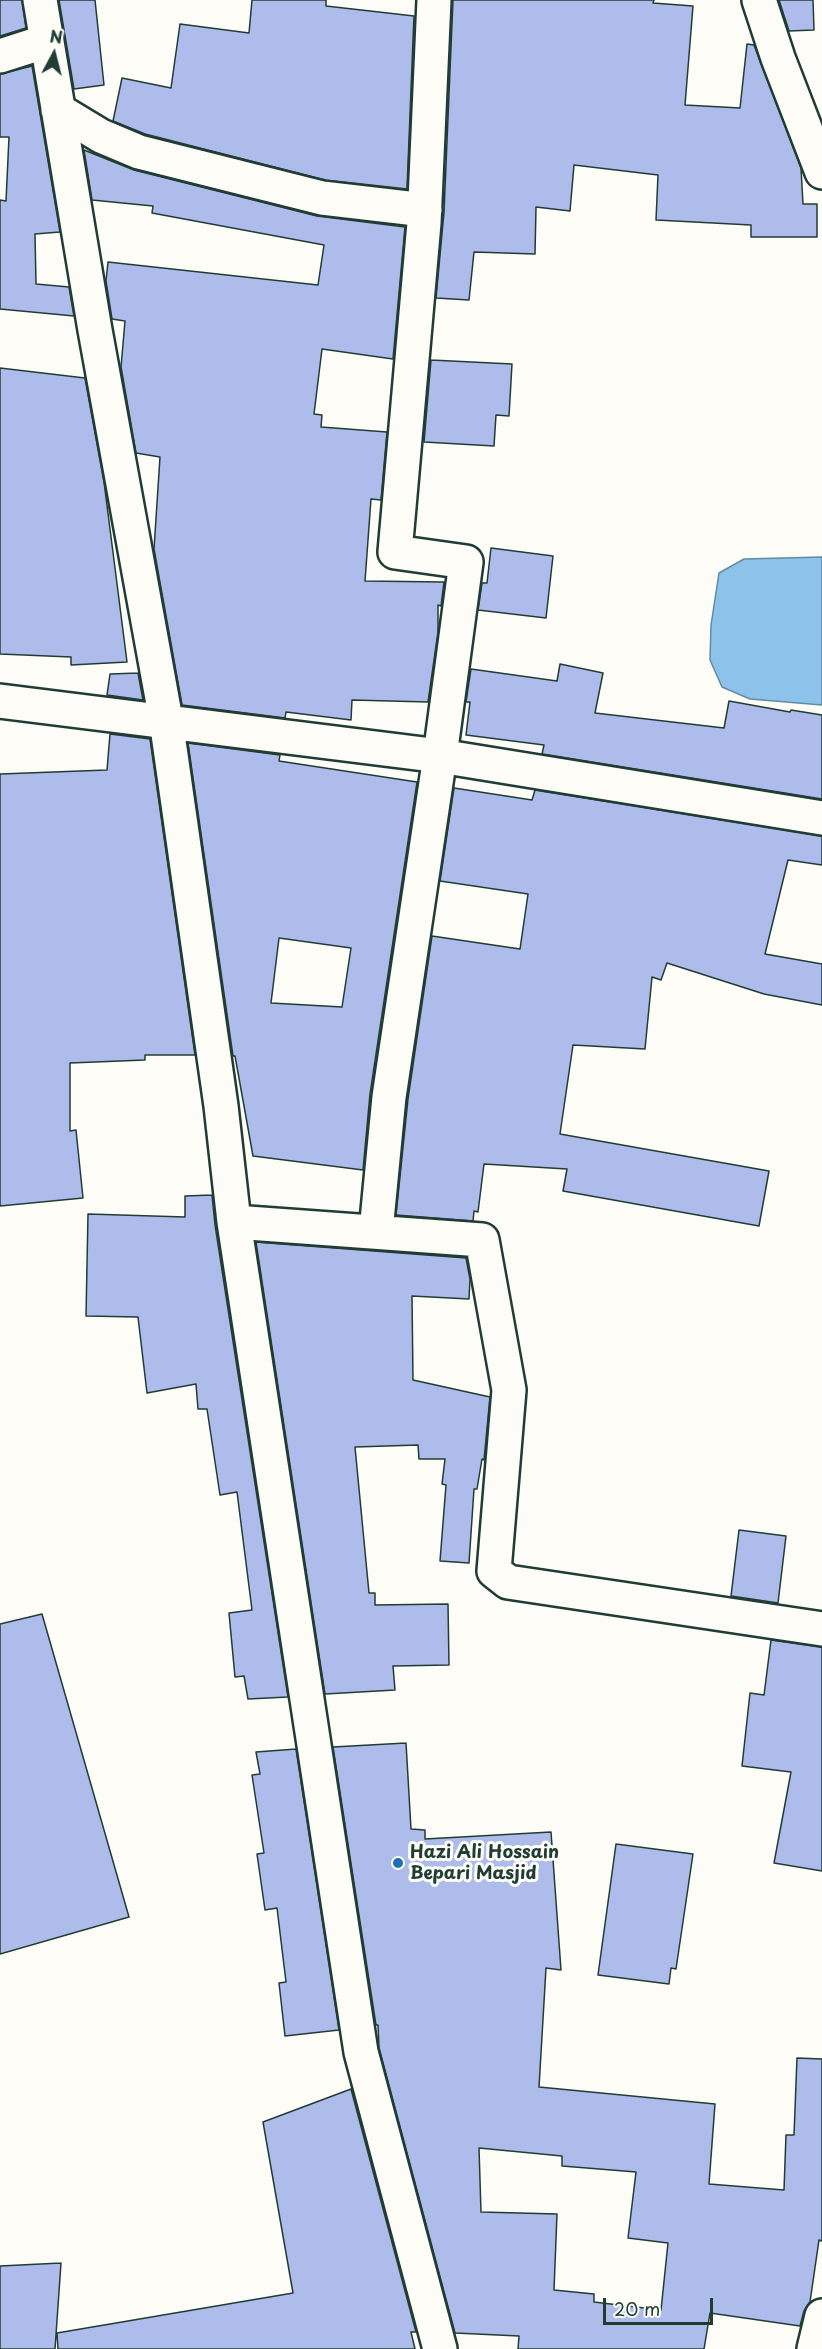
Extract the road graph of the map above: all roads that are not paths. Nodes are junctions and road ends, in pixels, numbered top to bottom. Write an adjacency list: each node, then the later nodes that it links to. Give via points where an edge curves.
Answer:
1 (40, 0): 4 (street)
2 (434, 0): 8 (street)
3 (759, 0): 7 (street)
4 (47, 40): 5 (street); 6 (street)
5 (0, 56)
6 (58, 110): 8 (street, via 101,136 140,152 322,198); 10 (street)
7 (822, 172)
8 (425, 210): 11 (street, via 394,552 466,562)
9 (2, 694): 10 (street)
10 (166, 720): 11 (street); 13 (street)
11 (440, 756): 12 (street); 14 (street, via 389,1097)
12 (822, 818)
13 (234, 1222): 14 (street); 17 (street, via 361,2052)
14 (376, 1231): 15 (street, via 482,1240 509,1390 494,1571 508,1582)
15 (822, 1629)
16 (822, 2316): 18 (street)
17 (440, 2349)
18 (814, 2349)

